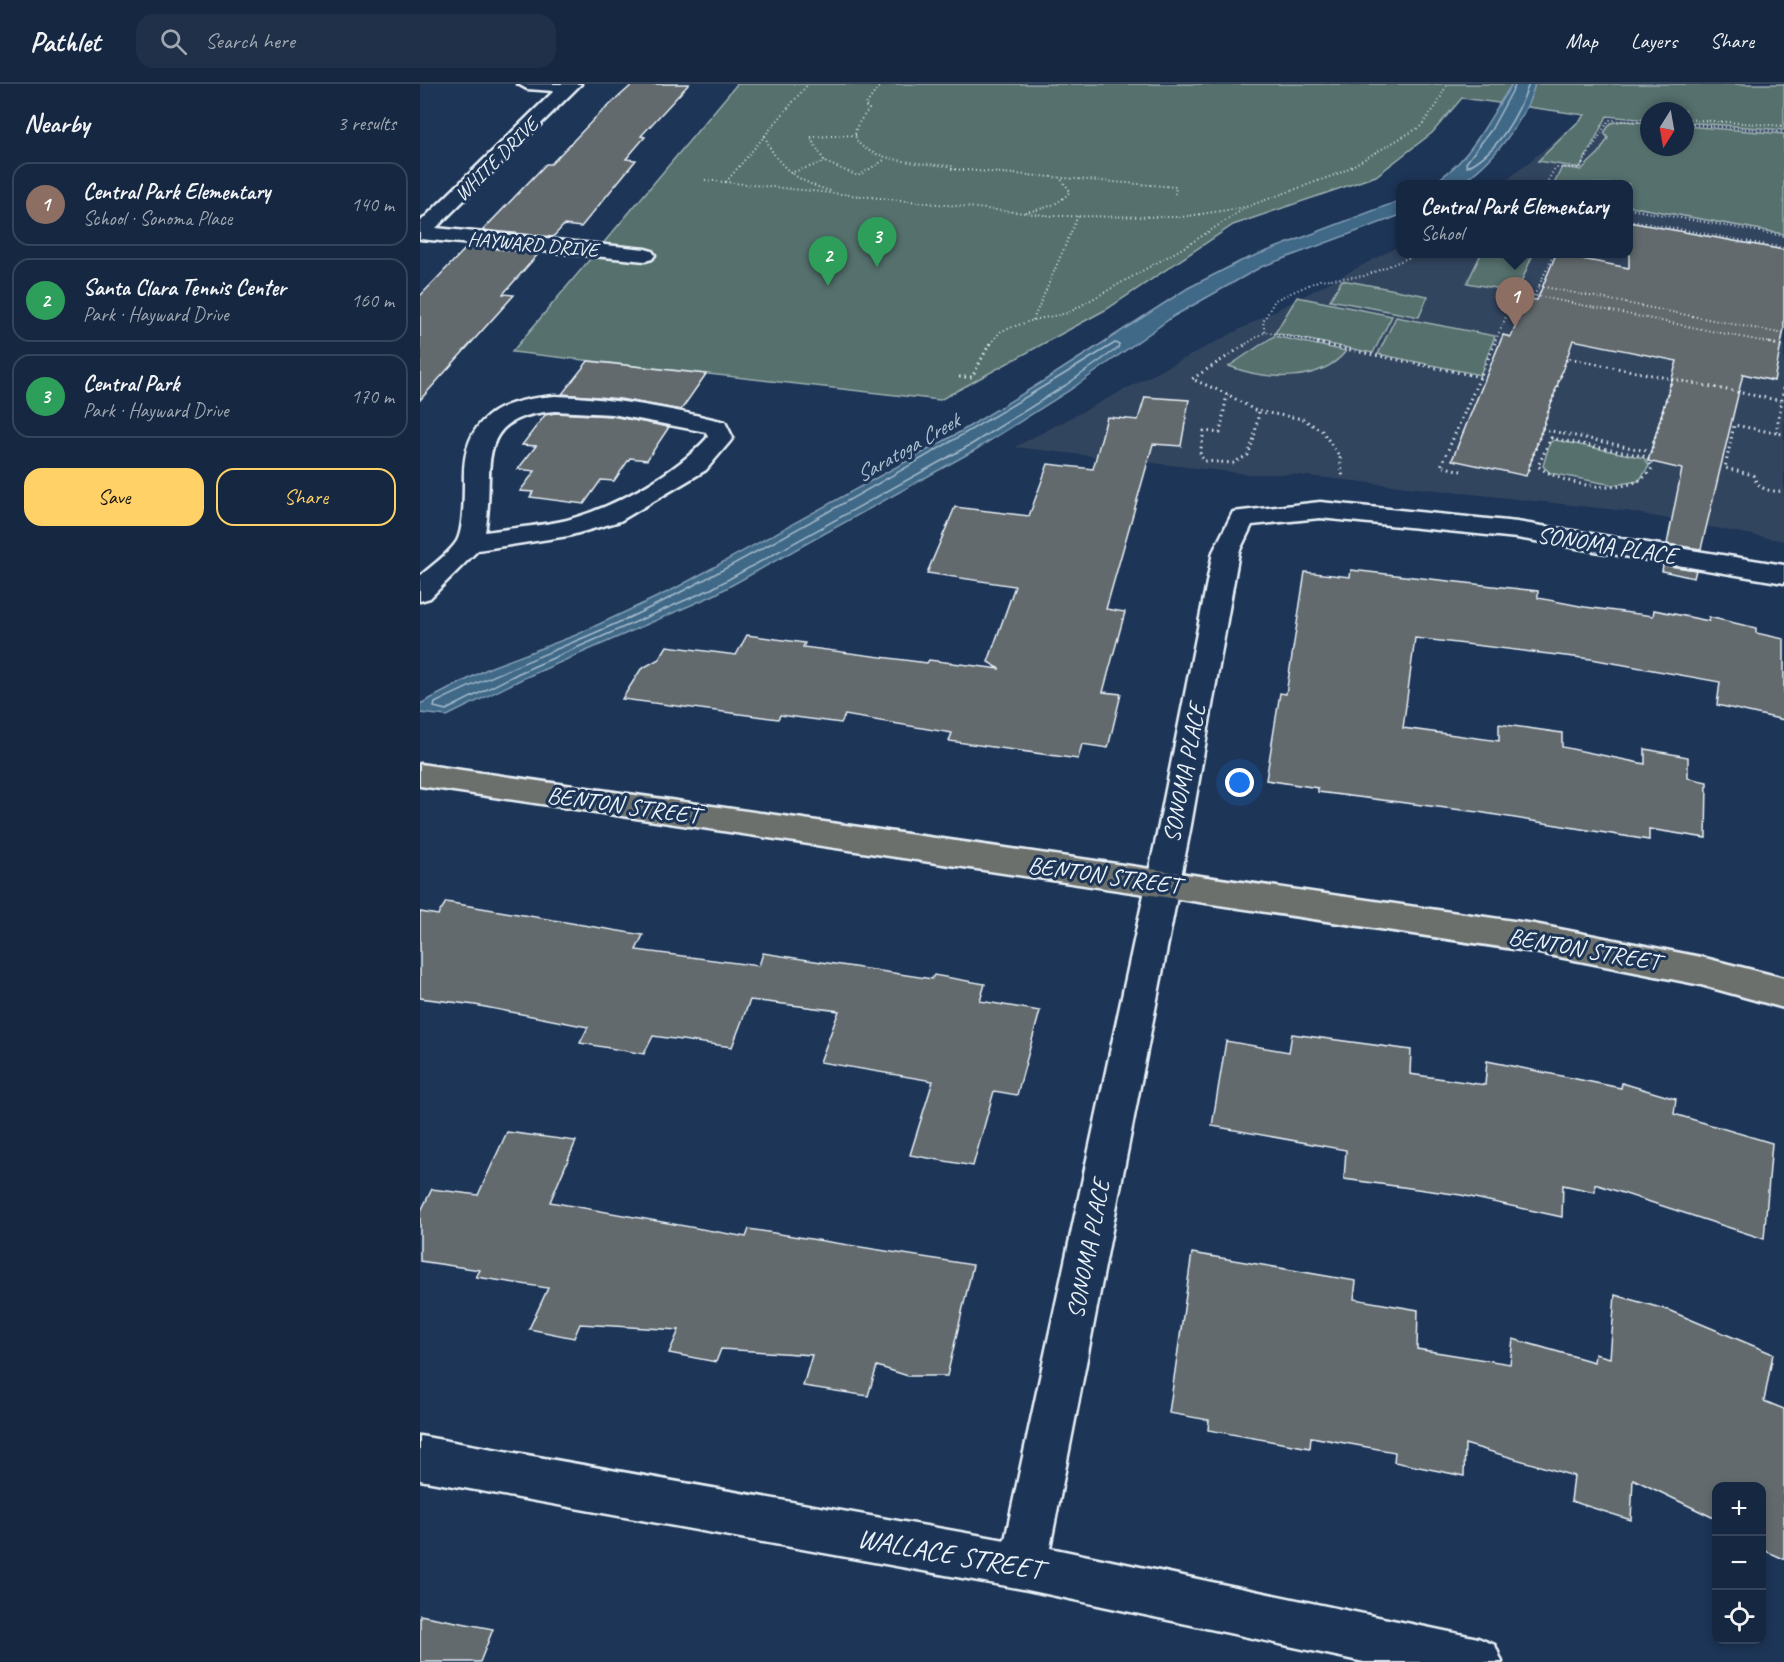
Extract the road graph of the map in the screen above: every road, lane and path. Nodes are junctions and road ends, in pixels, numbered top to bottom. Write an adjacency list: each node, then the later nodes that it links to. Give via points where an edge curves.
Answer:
1 (527, 84): 5 (street)
2 (808, 84): 11 (path)
3 (881, 84): 12 (path, via 865,106 869,109)
4 (1447, 84): 22 (path, via 1420,127 1340,173)
5 (571, 86): 27 (street, WHITE DRIVE)
6 (1694, 120): 9 (path)
7 (1640, 122): 18 (path, via 1608,120 1580,168 1555,168)
8 (1694, 125): 10 (path)
9 (1784, 126)
10 (1784, 132)
11 (765, 135): 15 (path, via 774,157); 19 (path)
12 (856, 135): 13 (path, via 864,148); 14 (path, via 810,137)
13 (885, 159): 14 (path, via 858,176); 16 (path)
14 (825, 162): 15 (path)
15 (790, 173): 21 (path, via 823,190)
16 (1060, 178): 20 (path, via 1176,186); 24 (path, via 1068,185 1067,198)
17 (705, 180): 19 (path)
18 (1548, 180)
19 (726, 183): 21 (path)
20 (1175, 194)
21 (851, 196): 24 (path)
22 (1246, 207): 25 (path, via 1182,217); 35 (path, via 1068,313)
23 (1633, 210): 28 (path)
24 (1019, 213): 25 (path)
25 (1078, 216): 35 (path)
26 (1633, 221): 29 (path)
27 (420, 233): 30 (street, HAYWARD DRIVE)
28 (1784, 236)
29 (1784, 248)
30 (645, 255)
31 (1408, 258): 36 (path, via 1364,276 1320,280 1275,300 1263,322)
32 (1552, 258): 33 (path)
33 (1539, 286): 34 (path); 37 (path)
34 (1534, 296): 38 (path); 40 (path, via 1517,292)
35 (1033, 320): 39 (path, via 1001,331 993,338 972,377)
36 (1265, 332): 40 (path); 43 (path, via 1192,379)
37 (1784, 334)
38 (1784, 346)
39 (959, 377)
40 (1480, 377): 52 (path, via 1442,466)
41 (1672, 379): 44 (path); 48 (path, via 1567,358); 48 (path, via 1651,452)
42 (1784, 388): 44 (path)
43 (1227, 394): 45 (path); 45 (path, via 1220,433 1204,431 1200,454 1204,461 1235,463 1245,459 1252,452)
44 (1782, 401): 47 (path)
45 (1259, 412): 53 (path, via 1305,420 1326,434 1340,456)
46 (1784, 422): 47 (path)
47 (1778, 423): 49 (path)
48 (1542, 429): 51 (path)
49 (1776, 433): 50 (path); 55 (path, via 1734,425 1725,468 1753,475 1754,481 1766,490)
50 (1784, 434)
51 (1528, 470)
52 (1461, 471)
53 (1342, 483)
54 (1590, 484): 54 (path, via 1542,471 1538,466 1547,442 1560,438 1643,456 1651,464 1649,475 1635,484 1612,488)
55 (1784, 491)
56 (470, 543): 56 (street, via 568,528 611,515 697,465 721,438 716,428 694,422 595,405 562,404 513,410 499,418 482,442 475,467 477,501); 58 (street)
57 (1784, 574): 60 (street, SONOMA PLACE, via 1517,530 1320,510 1242,518 1226,552)
58 (420, 592)
59 (420, 775): 60 (main road, BENTON STREET)
60 (1162, 884): 61 (main road, BENTON STREET, via 1604,950); 63 (street, SONOMA PLACE)
61 (1784, 993)
62 (420, 1458): 63 (street, WALLACE STREET)
63 (1023, 1566): 64 (street, WALLACE STREET)
64 (1478, 1662)

